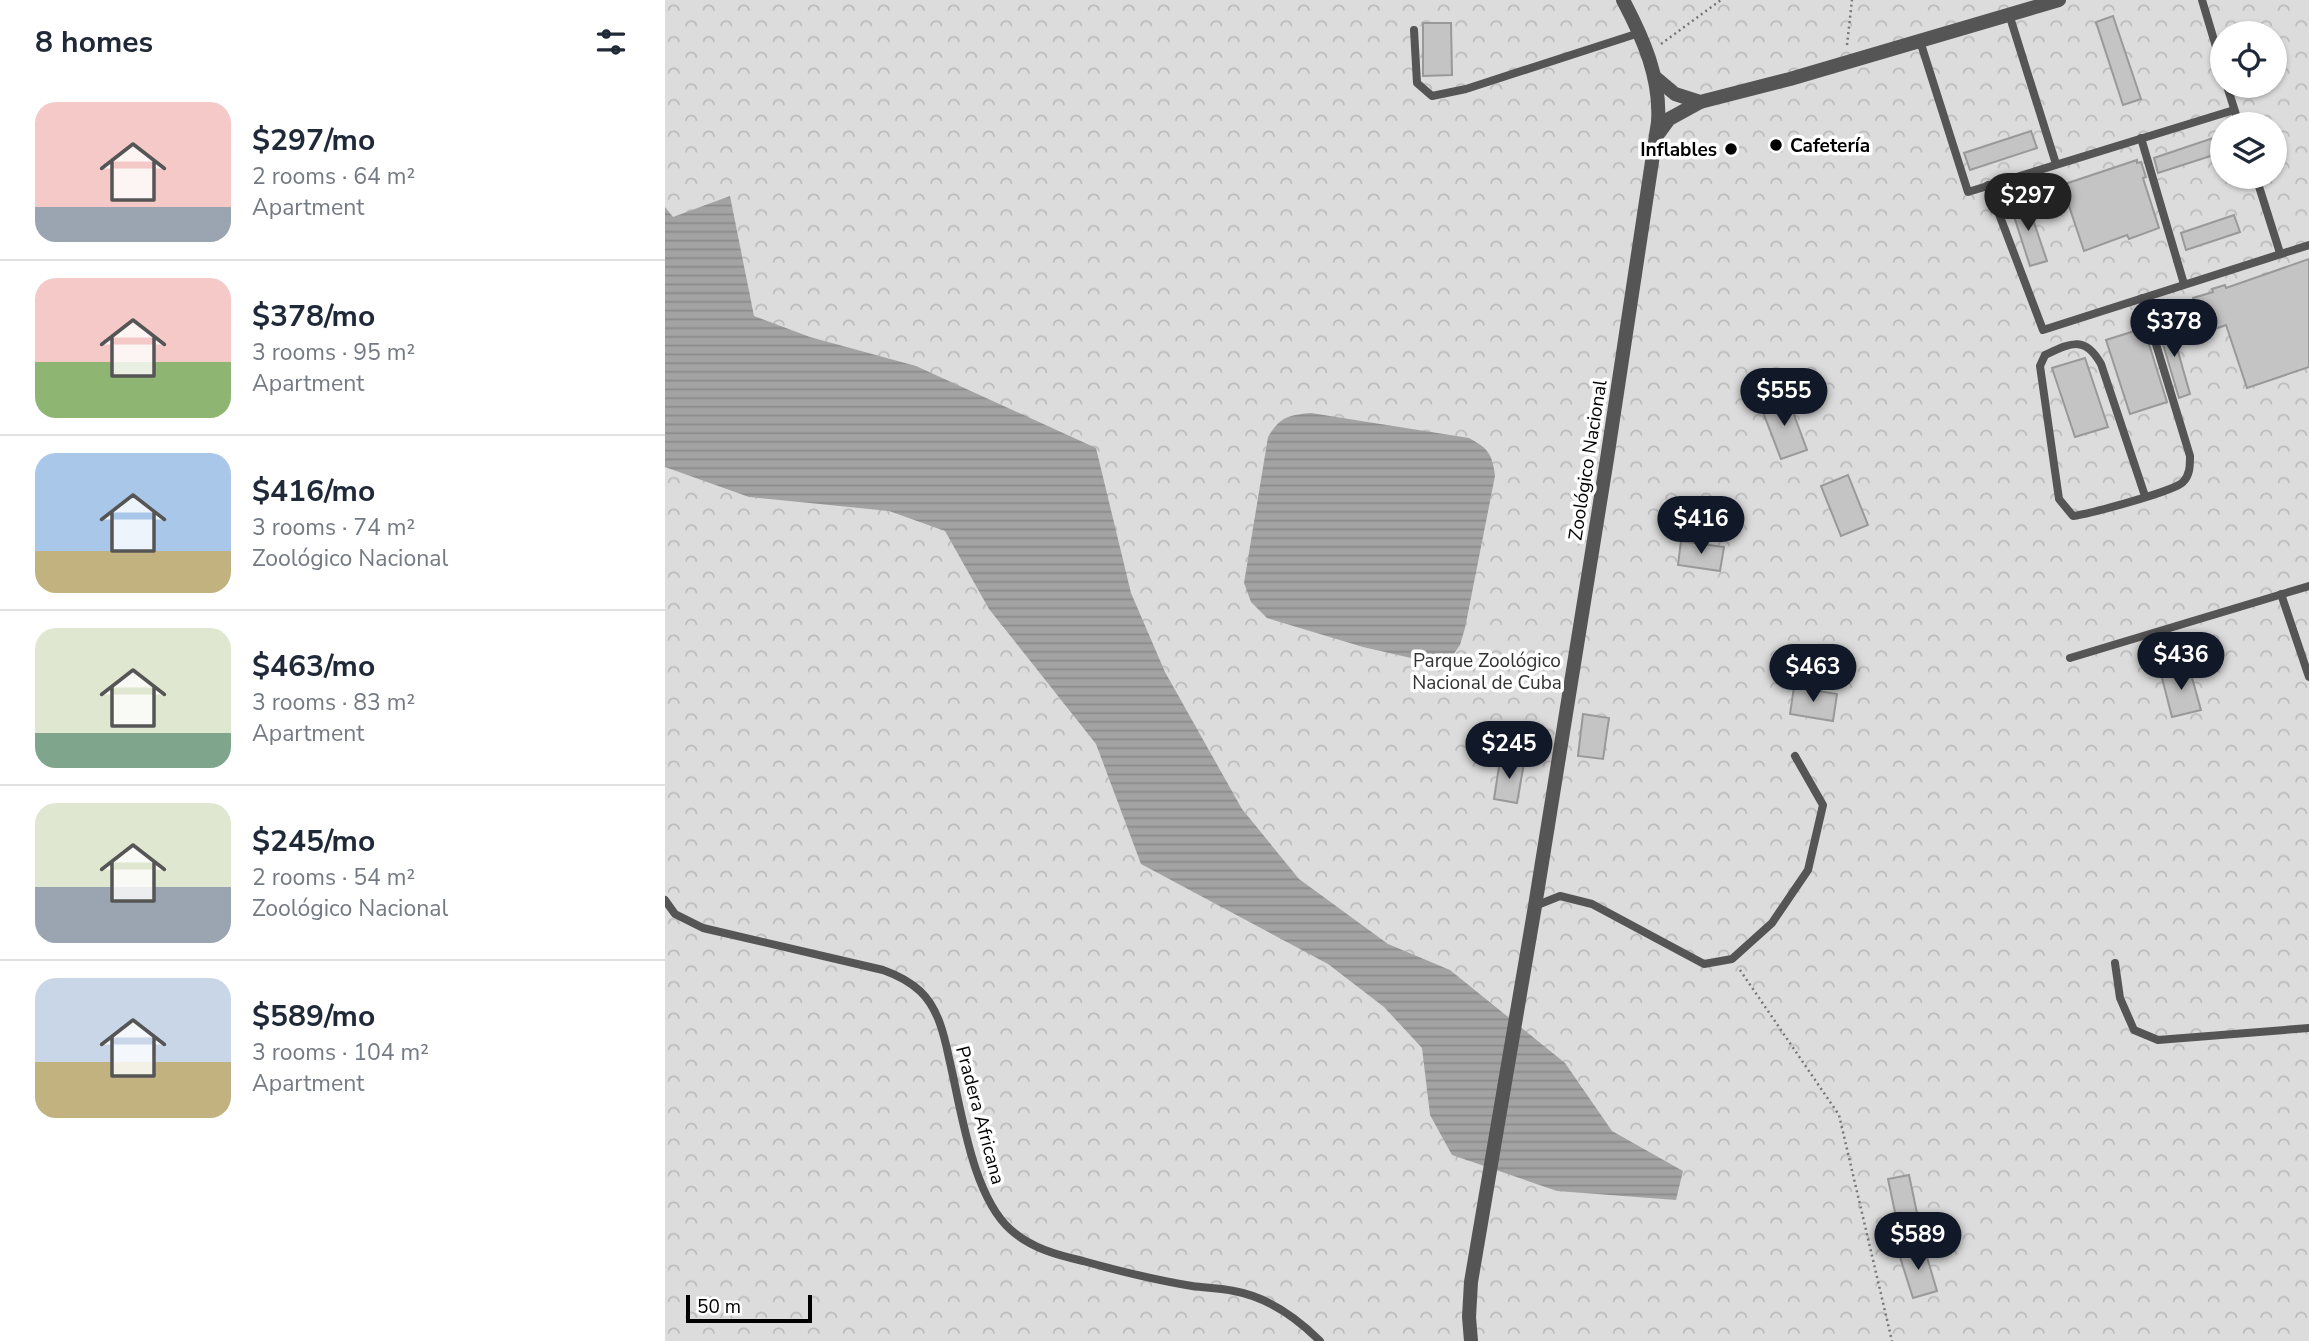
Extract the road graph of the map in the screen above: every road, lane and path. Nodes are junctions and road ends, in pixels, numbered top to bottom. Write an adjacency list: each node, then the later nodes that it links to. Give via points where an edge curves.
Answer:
1 (1623, 0): 9 (street, Zoológico Nacional)
2 (1721, 0): 11 (path)
3 (1852, 0): 12 (path)
4 (2059, 0): 6 (street)
5 (2202, 0): 7 (lane)
6 (2009, 15): 10 (street); 19 (lane)
7 (2210, 27)
8 (1414, 30): 9 (lane, via 1417,83 1432,96)
9 (1639, 33): 11 (street, Zoológico Nacional)
10 (1920, 41): 12 (street); 20 (lane, via 1968,192)
11 (1648, 54): 13 (street, Zoológico Nacional)
12 (1845, 62): 15 (street)
13 (1656, 78): 15 (street, via 1675,94); 18 (street, Zoológico Nacional)
14 (2230, 98): 16 (lane)
15 (1700, 102): 18 (street, via 1669,119)
16 (2234, 110): 17 (lane)
17 (2141, 138): 19 (lane); 24 (lane)
18 (1653, 144): 33 (street, Zoológico Nacional)
19 (2056, 164): 20 (lane)
20 (1988, 185): 25 (lane, via 2043,330)
21 (2260, 189): 23 (lane)
22 (2309, 244): 23 (lane)
23 (2280, 253): 24 (lane)
24 (2184, 285): 25 (lane)
25 (2142, 298): 26 (lane, via 2190,456 2182,484)
26 (2145, 496): 26 (lane, via 2091,514 2073,516 2065,509 2059,499 2041,378 2045,355 2074,344 2094,350)
27 (2309, 586): 28 (lane)
28 (2281, 594): 29 (lane); 30 (lane)
29 (2070, 658)
30 (2309, 677)
31 (1795, 755): 34 (lane, via 1823,805 1808,870 1772,923)
32 (665, 900): 37 (lane, Pradera Africana, via 675,914 703,928 883,970 922,992 942,1028 979,1182 992,1209 1027,1243 1119,1271 1237,1291 1300,1321)
33 (1535, 906): 34 (lane, via 1560,896 1592,904 1704,964); 38 (street, Zoológico Nacional, via 1471,1282)
34 (1732, 959): 39 (path, via 1839,1115)
35 (2115, 963): 36 (lane, via 2120,998 2134,1030 2158,1040)
36 (2309, 1028)
37 (1320, 1341)
38 (1471, 1341)
39 (1892, 1341)

